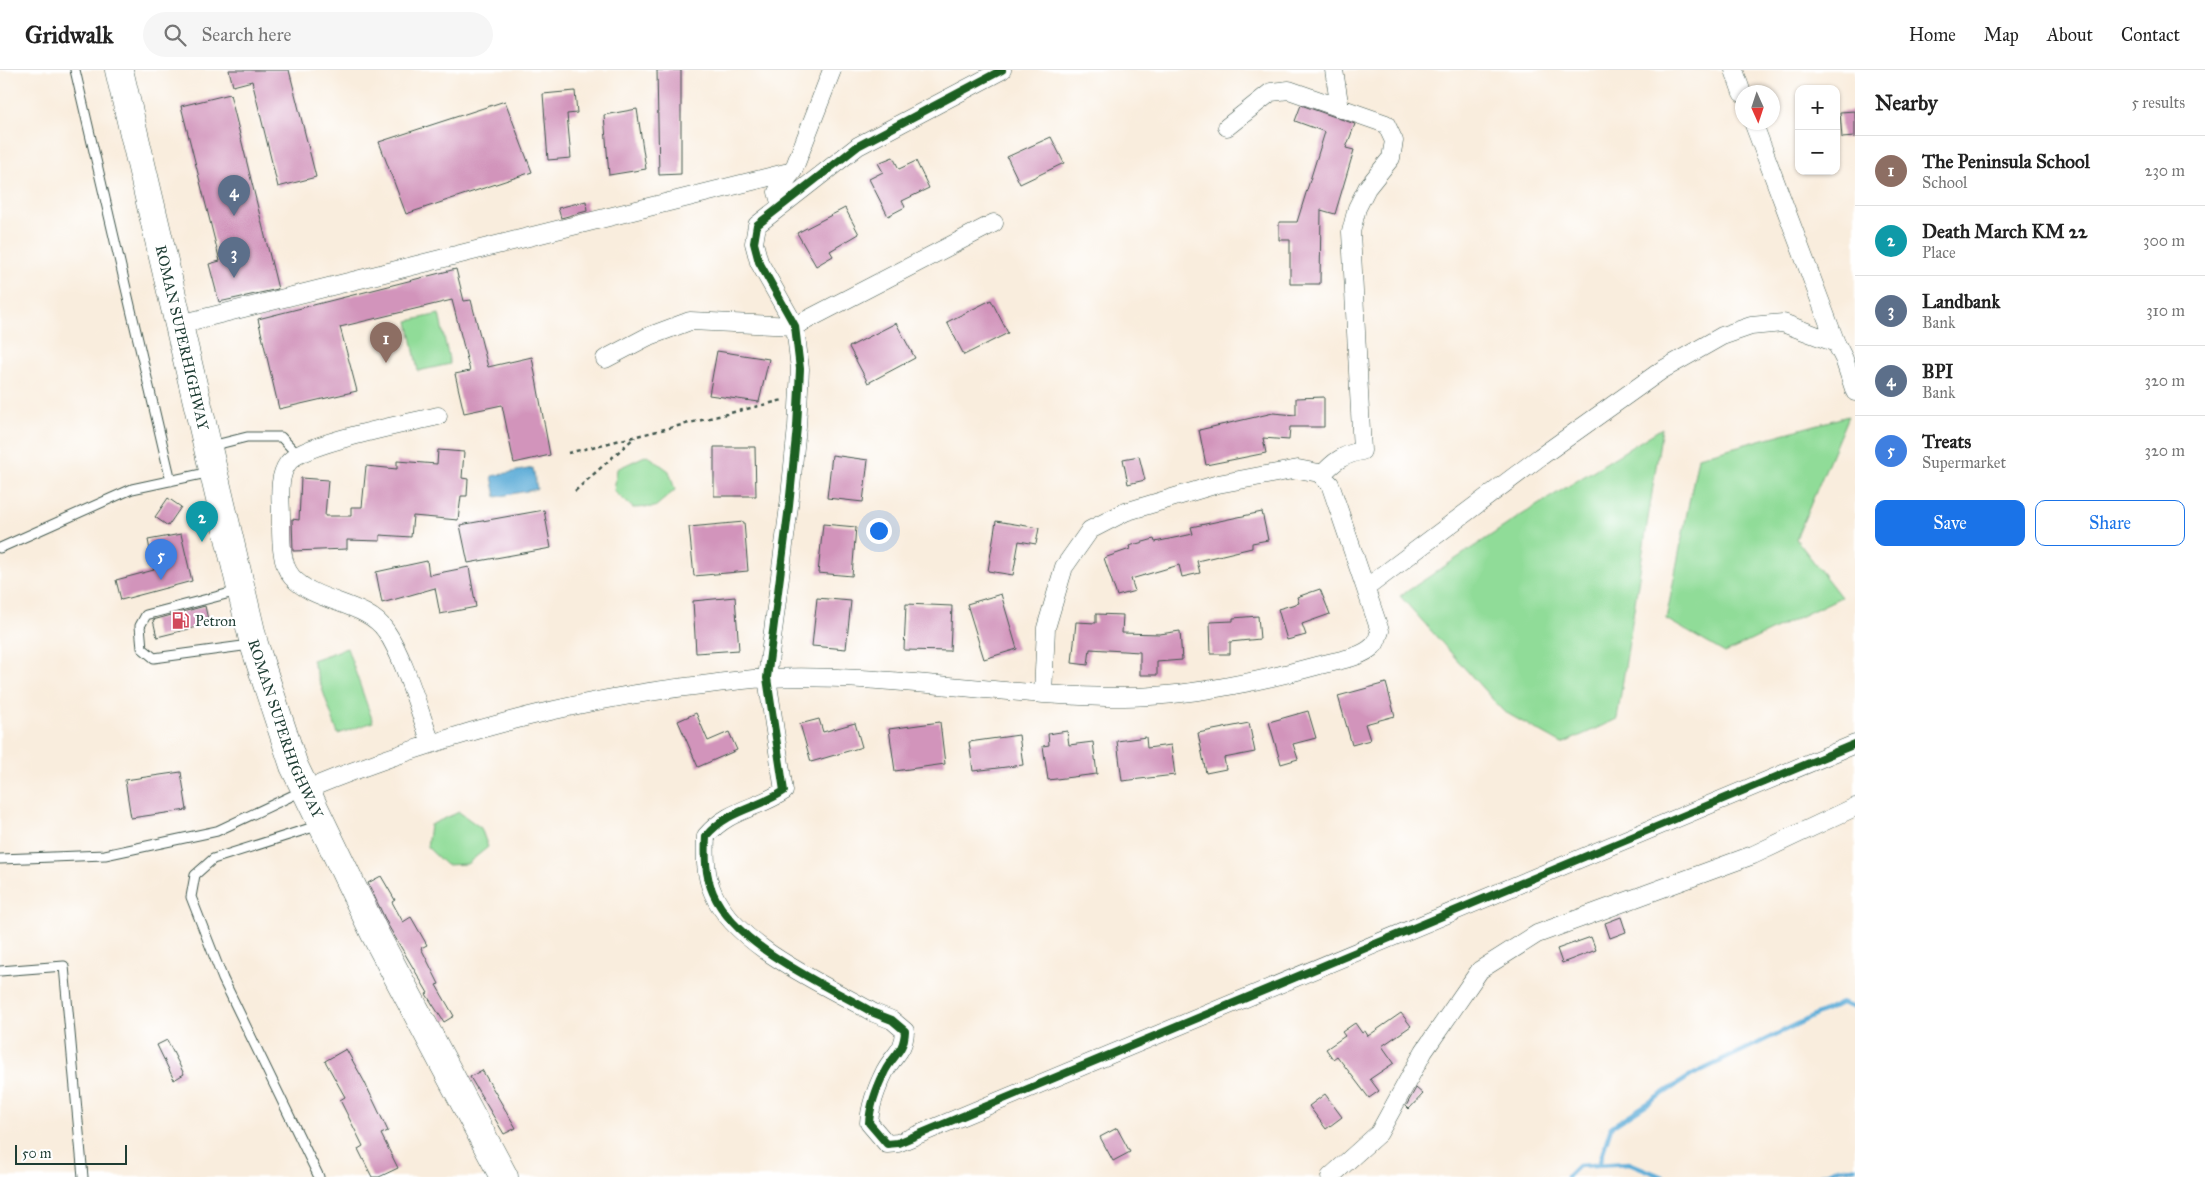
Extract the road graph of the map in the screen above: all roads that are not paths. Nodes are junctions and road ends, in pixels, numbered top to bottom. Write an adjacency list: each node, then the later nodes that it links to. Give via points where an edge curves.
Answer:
1 (75, 70): 24 (lane)
2 (119, 70): 14 (main road, ROMAN SUPERHIGHWAY)
3 (832, 70): 11 (street)
4 (1002, 70): 12 (street, via 858,146)
5 (1334, 70): 8 (street)
6 (1734, 70): 7 (street)
7 (1739, 85)
8 (1340, 109): 9 (street, via 1289,90 1271,92); 23 (street, via 1386,124 1394,141 1391,158 1367,188 1357,208 1351,232 1362,451 1332,463)
9 (1227, 127)
10 (1757, 130): 16 (street)
11 (793, 171): 12 (street, via 777,192); 14 (street)
12 (781, 206): 15 (street, via 757,226 754,242 759,262)
13 (994, 223): 15 (street)
14 (180, 324): 22 (main road, ROMAN SUPERHIGHWAY)
15 (795, 326): 17 (street, via 690,321 647,337); 29 (street, via 800,369 799,396)
16 (1836, 342): 18 (street); 26 (street, via 1783,323 1751,326 1722,336 1662,370)
17 (605, 359)
18 (1850, 359): 19 (street)
19 (1855, 392)
20 (438, 416): 21 (street)
21 (297, 454): 22 (lane, via 281,437 247,438); 31 (street, via 287,463 281,479 281,533 291,576 302,586 373,618 386,630)
22 (211, 459): 24 (lane); 27 (main road, ROMAN SUPERHIGHWAY)
23 (1322, 475): 26 (street, via 1330,484); 30 (street, via 1298,469 1218,484 1125,512 1090,530 1064,567 1046,628)
24 (171, 481): 25 (lane, via 132,489)
25 (0, 548)
26 (1366, 588): 30 (street, via 1380,631 1375,645 1363,653 1289,673 1192,691 1126,697)
27 (241, 590): 28 (main road, ROMAN SUPERHIGHWAY); 28 (lane, via 146,615 140,626 142,648 154,658)
28 (254, 644): 33 (main road, ROMAN SUPERHIGHWAY)
29 (768, 678): 30 (street, via 872,680); 31 (street, via 673,688 595,701); 32 (street, via 784,791 774,798 730,814 712,828 706,836 708,878 712,892 732,923 760,948 905,1030 905,1042 886,1070 870,1106 869,1122 887,1144 898,1143)
30 (1043, 694)
31 (430, 743): 33 (street)
32 (1855, 744)
33 (305, 790): 35 (main road, ROMAN SUPERHIGHWAY); 36 (lane, via 217,831 105,855)
34 (1855, 807): 41 (street, via 1753,855 1537,934 1480,970 1424,1051 1379,1133)
35 (322, 824): 39 (lane, via 213,859 195,875 191,897 223,979); 40 (main road, ROMAN SUPERHIGHWAY, via 375,934)
36 (0, 859)
37 (0, 970): 38 (lane, via 64,966)
38 (83, 1177)
39 (319, 1177)
40 (504, 1177)
41 (1330, 1177)

